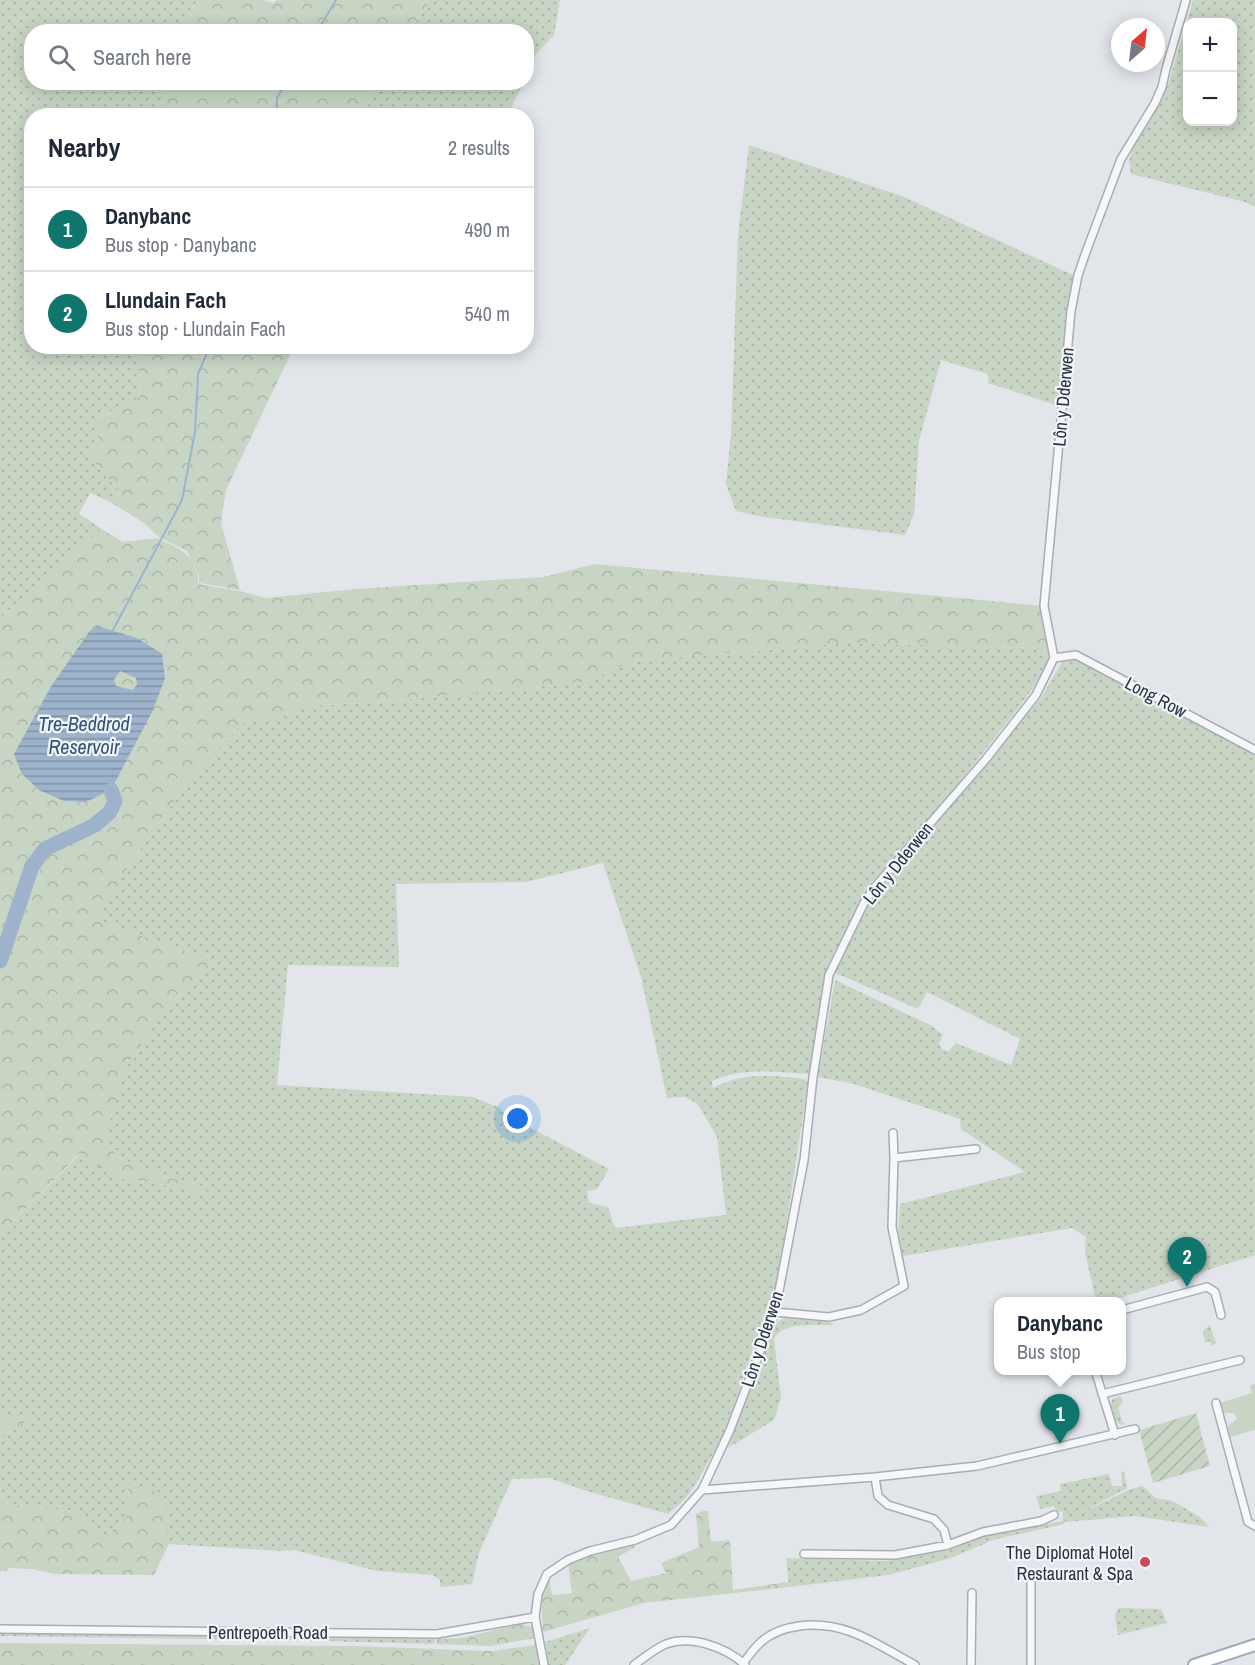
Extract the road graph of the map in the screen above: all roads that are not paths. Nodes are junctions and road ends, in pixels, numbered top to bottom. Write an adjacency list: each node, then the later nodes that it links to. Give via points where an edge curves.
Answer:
1 (1186, 0): 2 (street, Lôn y Dderwen, via 1162,87 1121,159 1086,252 1071,311 1044,606)
2 (1054, 658): 3 (street, Long Row, via 1076,655); 8 (street, Lôn y Dderwen, via 1036,695 986,759 874,888 831,968 804,1161)
3 (1255, 750)
4 (893, 1133): 6 (street)
5 (976, 1149): 6 (street)
6 (894, 1158): 8 (street, via 892,1227 904,1286 861,1310 829,1317)
7 (1126, 1309): 9 (street, via 1207,1287 1215,1292)
8 (775, 1312): 17 (street, Lôn y Dderwen, via 730,1430)
9 (1221, 1315)
10 (1240, 1360): 12 (street)
11 (1096, 1375): 12 (street)
12 (1102, 1394): 15 (street)
13 (1216, 1403): 19 (street, via 1248,1522)
14 (1135, 1429): 15 (street)
15 (1115, 1435): 16 (street, via 1029,1451 977,1466)
16 (875, 1477): 17 (street); 20 (street, via 879,1496 888,1505 934,1519 944,1530)
17 (702, 1490): 24 (street, Lôn y Dderwen, via 671,1525 635,1540 590,1551 547,1574 538,1594)
18 (1054, 1515): 20 (street)
19 (1255, 1526)
20 (948, 1545): 21 (street, via 896,1556)
21 (804, 1554)
22 (1031, 1577): 32 (street)
23 (972, 1593): 31 (street)
24 (535, 1617): 25 (street, Pentrepoeth Road, via 437,1634); 28 (street, Lôn y Dderwen)
25 (0, 1629)
26 (1255, 1645): 33 (main road)
27 (744, 1664): 29 (street, via 713,1647 681,1641 657,1648); 30 (street, via 762,1641 779,1631 816,1624 854,1632)
28 (544, 1665)
29 (634, 1665)
30 (915, 1665)
31 (971, 1665)
32 (1031, 1665)
33 (1196, 1665)

